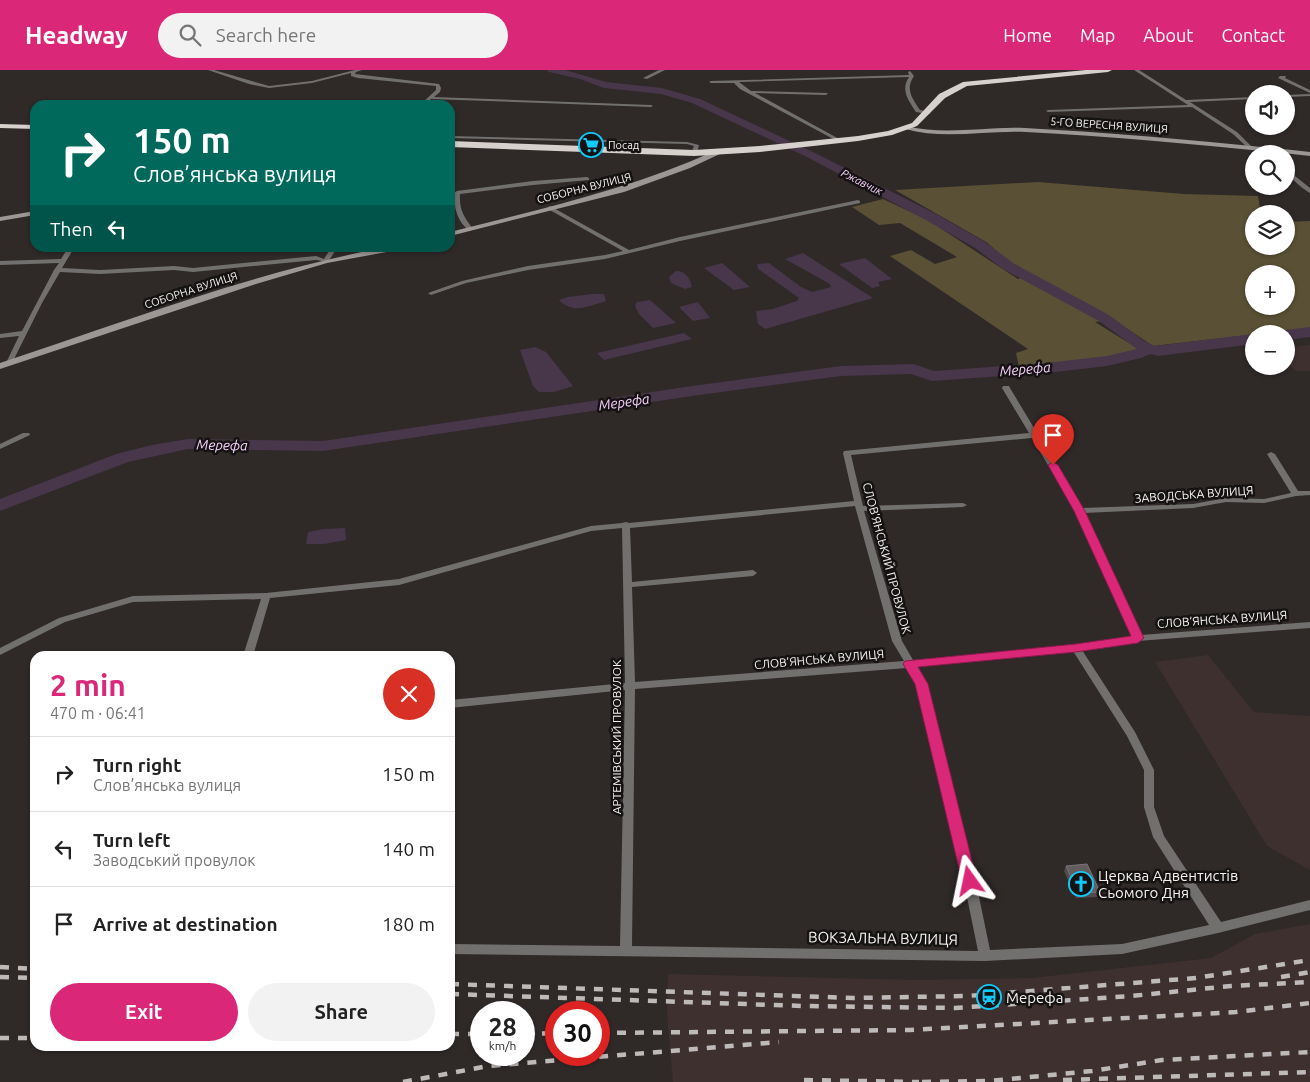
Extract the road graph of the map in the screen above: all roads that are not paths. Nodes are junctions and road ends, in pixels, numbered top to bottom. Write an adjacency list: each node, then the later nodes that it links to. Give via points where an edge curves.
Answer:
1 (210, 70): 7 (street, via 269,87)
2 (360, 70): 7 (street)
3 (664, 70): 10 (street)
4 (905, 70): 8 (street)
5 (1108, 70): 24 (highway, via 1001,80 956,88 942,96)
6 (1136, 70): 20 (street)
7 (353, 74): 17 (street, via 437,85 440,88)
8 (912, 76): 12 (street); 24 (street, via 906,88 908,94 918,111)
9 (1284, 77): 15 (street, via 1280,77)
10 (645, 78)
11 (711, 82): 12 (street)
12 (736, 82): 13 (street)
13 (749, 92): 14 (street); 30 (street)
14 (826, 94)
15 (1310, 94): 16 (street)
16 (1295, 95)
17 (430, 98): 19 (street); 21 (street)
18 (1245, 98): 20 (street)
19 (428, 100)
20 (1188, 101): 22 (street)
21 (651, 106)
22 (1194, 106): 23 (street); 32 (street)
23 (1048, 111)
24 (928, 113): 27 (highway)
25 (0, 126): 26 (highway)
26 (30, 127)
27 (907, 128): 30 (highway); 33 (street, 5-ГО ВЕРЕСНЯ ВУЛИЦЯ, via 937,135 1003,129)
28 (455, 137): 29 (street)
29 (590, 140): 34 (street, via 612,143); 35 (street, via 694,143 697,145)
30 (839, 140): 36 (highway)
31 (455, 144): 34 (highway)
32 (1248, 145)
33 (1245, 148)
34 (631, 151): 35 (highway)
35 (694, 152): 36 (highway)
36 (720, 152): 44 (street, СОБОРНА ВУЛИЦЯ, via 638,186)
37 (1295, 153): 38 (street, 5-ГО ВЕРЕСНЯ ВУЛИЦЯ)
38 (1310, 154)
39 (587, 179): 42 (street)
40 (1295, 179): 41 (street)
41 (1310, 191)
42 (457, 193): 47 (street, via 458,215)
43 (858, 202): 52 (street)
44 (550, 208): 47 (street, СОБОРНА ВУЛИЦЯ); 52 (street)
45 (30, 214): 46 (street)
46 (0, 219)
47 (470, 228): 48 (street, СОБОРНА ВУЛИЦЯ)
48 (455, 232)
49 (68, 252): 53 (street)
50 (332, 252): 54 (street)
51 (372, 252): 54 (street, СОБОРНА ВУЛИЦЯ)
52 (628, 252): 57 (street, via 528,268)
53 (62, 260): 55 (street); 56 (street)
54 (326, 261): 56 (street, via 316,258 193,270); 60 (street, СОБОРНА ВУЛИЦЯ, via 168,309)
55 (0, 263)
56 (57, 270): 58 (street)
57 (431, 293)
58 (24, 332): 59 (street); 60 (street)
59 (0, 336)
60 (4, 365)
61 (1006, 388): 62 (street)
62 (1035, 435): 69 (street, СЛОВ’ЯНСЬКИЙ ПРОВУЛОК, via 847,453); 70 (street)
63 (26, 436): 64 (street)
64 (0, 447)
65 (1271, 454): 67 (street)
66 (1310, 493): 67 (street, ЗАВОДСЬКА ВУЛИЦЯ)
67 (1296, 494): 70 (street, ЗАВОДСЬКА ВУЛИЦЯ, via 1264,501 1226,500 1193,506)
68 (963, 505): 69 (street)
69 (859, 506): 71 (street); 80 (street, СЛОВ’ЯНСЬКИЙ ПРОВУЛОК, via 897,641)
70 (1079, 511): 76 (street)
71 (626, 524): 73 (street, АРТЕМІВСЬКИЙ ПРОВУЛОК); 74 (street, via 591,529 399,582)
72 (753, 573): 73 (street)
73 (627, 585): 81 (street, АРТЕМІВСЬКИЙ ПРОВУЛОК)
74 (266, 596): 78 (street); 79 (street, via 133,599 62,620)
75 (1310, 625): 76 (street, СЛОВ’ЯНСЬКА ВУЛИЦЯ)
76 (1138, 638): 77 (street, СЛОВ’ЯНСЬКА ВУЛИЦЯ)
77 (1076, 648): 80 (street, СЛОВ’ЯНСЬКА ВУЛИЦЯ); 84 (street, via 1131,735 1148,770 1149,807 1158,837)
78 (250, 651)
79 (0, 652)
80 (910, 664): 81 (street, СЛОВ’ЯНСЬКА ВУЛИЦЯ); 87 (street, СЛОВ’ЯНСЬКИЙ ПРОВУЛОК, via 921,684 966,863)
81 (630, 686): 82 (street, СЛОВ’ЯНСЬКА ВУЛИЦЯ); 86 (street, АРТЕМІВСЬКИЙ ПРОВУЛОК)
82 (455, 704)
83 (1310, 905): 84 (street, ВОКЗАЛЬНА ВУЛИЦЯ)
84 (1218, 928): 87 (street, ВОКЗАЛЬНА ВУЛИЦЯ, via 1122,949)
85 (455, 949): 86 (street, ВОКЗАЛЬНА ВУЛИЦЯ)
86 (626, 951): 87 (street, ВОКЗАЛЬНА ВУЛИЦЯ)
87 (985, 956)

